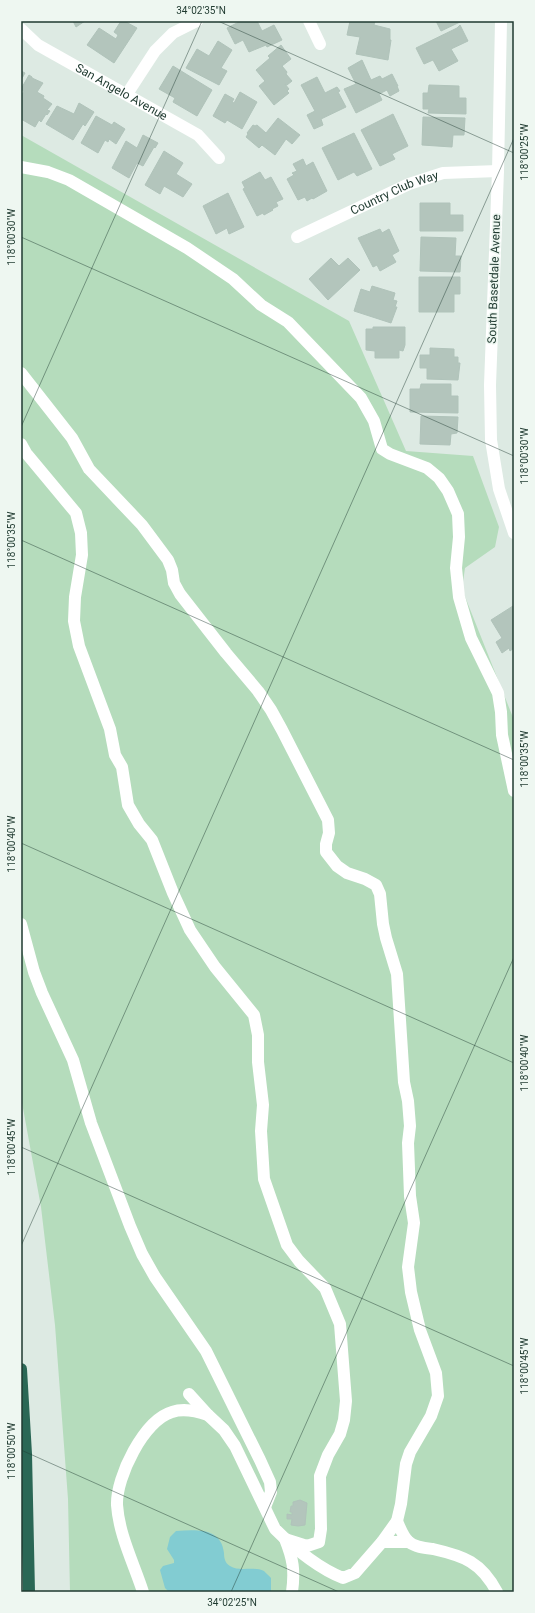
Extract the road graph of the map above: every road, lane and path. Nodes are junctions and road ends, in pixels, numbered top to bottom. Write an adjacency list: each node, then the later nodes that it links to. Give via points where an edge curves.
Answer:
1 (197, 21): 6 (street, via 173,34 155,51)
2 (309, 21): 5 (street)
3 (501, 21): 9 (street, South Basetdale Avenue)
4 (21, 29): 6 (street, San Angelo Avenue, via 38,45)
5 (320, 44)
6 (127, 94): 7 (street, San Angelo Avenue, via 198,136)
7 (219, 158)
8 (21, 166): 14 (street, via 69,180 187,248 233,279 261,305 288,322 361,398 374,421 382,450 427,468 439,478 458,514 456,568 460,597 471,638 498,693 502,735)
9 (498, 171): 10 (street, Country Club Way, via 443,173 416,181); 13 (street, South Basetdale Avenue, via 490,385 491,440 499,489)
10 (297, 237)
11 (21, 373): 20 (street, via 72,438 89,469 142,525 168,560 180,594 258,690 271,710 328,820 326,852 347,872 376,885 380,894 386,938 397,974 404,1082 410,1126 410,1196 414,1223 408,1267 420,1330 436,1373 438,1396 432,1416 410,1452 406,1464)
12 (21, 444): 21 (street, via 76,513 81,533 82,555 74,621 79,646 110,729 115,755 122,767 128,805 152,840 190,930 215,967 254,1015 263,1105 261,1131 264,1179 288,1245 299,1261 325,1288 340,1324 345,1414 340,1434 320,1476 319,1542 306,1546)
13 (514, 533)
14 (514, 791)
15 (21, 924): 19 (street, via 34,972 73,1060 91,1124 130,1226 155,1278 206,1351 260,1460 270,1482 271,1492)
16 (21, 1369): 24 (highway)
17 (189, 1394): 18 (street)
18 (208, 1415): 19 (street, via 224,1430 234,1446); 25 (street, via 186,1410 171,1412 159,1419 140,1441 122,1475 117,1492 117,1506)
19 (265, 1507): 21 (street, via 275,1529)
20 (397, 1521): 22 (street); 23 (street)
21 (284, 1539): 22 (street, via 330,1573 343,1578 355,1573); 26 (street, via 291,1554 295,1575)
22 (382, 1542): 23 (street)
23 (409, 1542): 27 (street, via 416,1546 455,1554 474,1564 489,1577)
24 (29, 1592)
25 (143, 1592)
26 (292, 1592)
27 (497, 1592)

